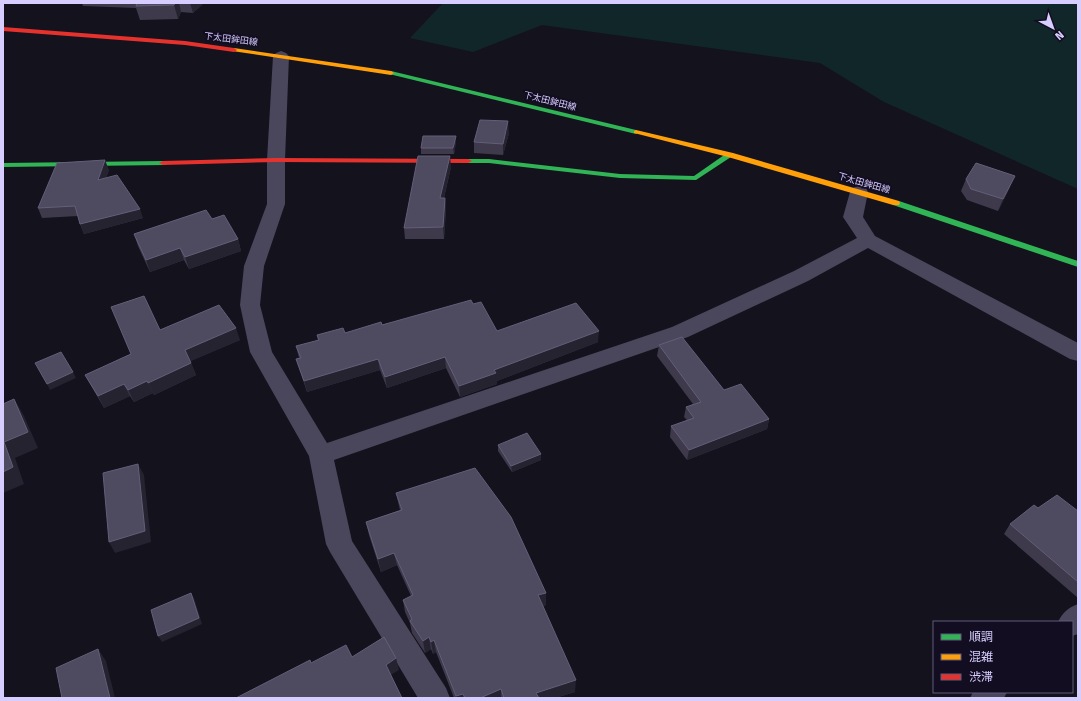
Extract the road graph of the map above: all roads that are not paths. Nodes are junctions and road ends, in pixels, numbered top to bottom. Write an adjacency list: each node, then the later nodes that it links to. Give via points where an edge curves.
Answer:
1 (3, 28): 2 (main road, 下太田鉾田線, via 185,43)
2 (281, 56): 3 (main road, 下太田鉾田線, via 403,75); 4 (street)
3 (730, 155): 4 (main road, via 696,178 620,176 489,161); 6 (main road, 下太田鉾田線)
4 (276, 160): 5 (main road); 10 (street, via 276,204 254,266 250,305 261,352)
5 (3, 165)
6 (859, 192): 7 (street, via 853,217); 8 (main road, 下太田鉾田線)
7 (868, 240): 9 (street); 10 (street, via 801,276 680,332)
8 (1078, 264)
9 (1078, 353)
10 (321, 455): 11 (street, via 339,544)
11 (435, 698)

